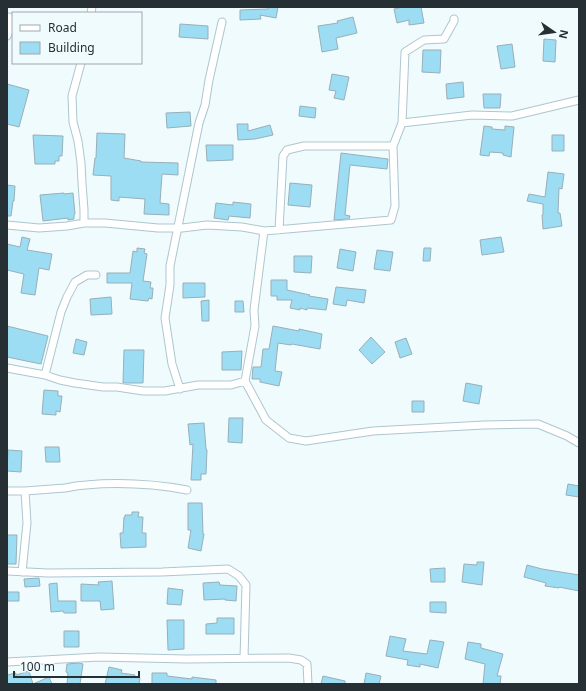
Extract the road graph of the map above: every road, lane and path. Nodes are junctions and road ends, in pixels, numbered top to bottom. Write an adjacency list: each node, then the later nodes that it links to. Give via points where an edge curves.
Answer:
1 (9, 17): 4 (street)
2 (454, 18): 7 (street, via 444,39 424,40 404,52)
3 (222, 22): 11 (street)
4 (7, 36)
5 (81, 64): 9 (street, via 72,96 73,122 81,163)
6 (579, 100): 7 (street, via 512,116 472,115)
7 (402, 123): 8 (street)
8 (393, 146): 12 (street, via 395,206 391,220); 12 (street, via 304,146 287,150 283,156)
9 (84, 223): 10 (street, via 39,228); 11 (street)
10 (7, 225)
11 (178, 228): 13 (street, via 242,227); 18 (street, via 170,266 165,318 172,364)
12 (279, 230): 13 (street)
13 (264, 231): 17 (street, via 254,310 255,326)
14 (96, 275): 16 (street, via 86,275 75,282 67,297)
15 (7, 368): 16 (street)
16 (45, 374): 18 (street, via 60,380 103,387 143,391)
17 (245, 381): 18 (street, via 231,385 198,385); 19 (street, via 266,420 289,438 306,441 374,431 538,424)
18 (180, 389)
19 (579, 443)
20 (187, 490): 22 (street, via 109,484)
21 (7, 491): 22 (street)
22 (25, 491): 24 (street, via 27,523)
23 (7, 571): 24 (street)
24 (22, 572): 25 (street, via 162,572 228,569 239,576 246,586)
25 (244, 658): 26 (street, via 186,660 99,657); 27 (street, via 301,660 307,664)
26 (7, 662)
27 (308, 684)

